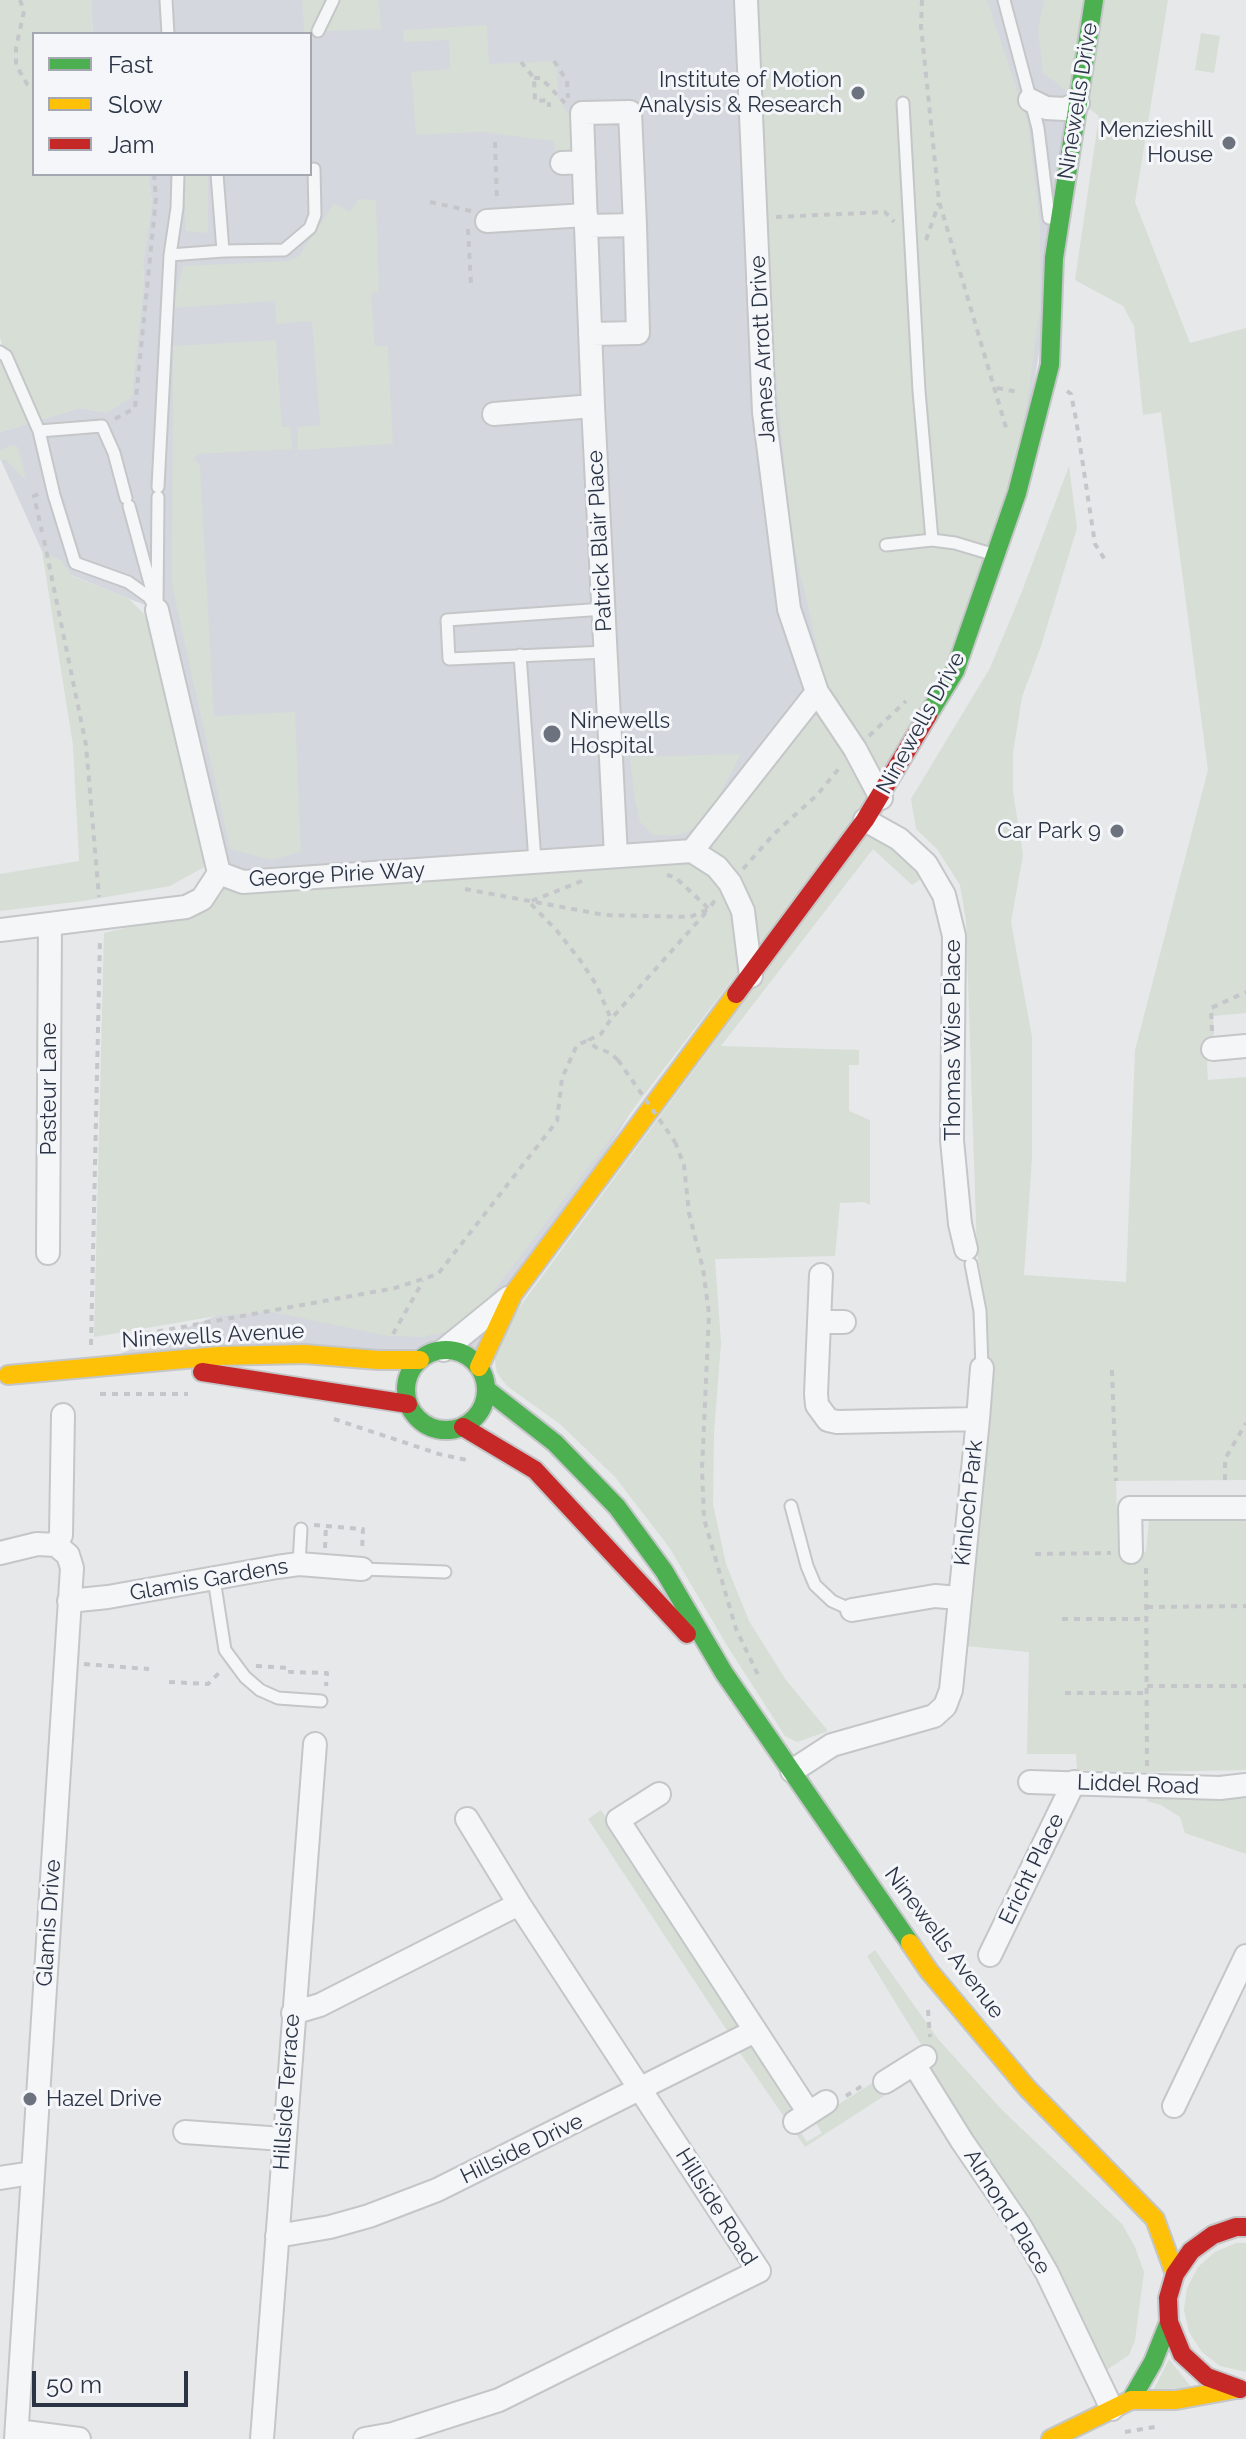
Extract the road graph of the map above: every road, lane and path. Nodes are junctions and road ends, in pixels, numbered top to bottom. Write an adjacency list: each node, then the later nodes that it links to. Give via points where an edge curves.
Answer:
1 (20, 0): 15 (path, via 24,11 16,65)
2 (166, 0): 9 (lane)
3 (333, 0): 8 (lane)
4 (746, 0): 14 (street, James Arrott Drive)
5 (922, 0): 25 (path)
6 (1004, 0): 16 (lane)
7 (1094, 0): 18 (street, Ninewells Drive)
8 (318, 31)
9 (168, 32)
10 (554, 61): 12 (path, via 567,81 568,106 541,78)
11 (521, 62): 12 (path)
12 (534, 78): 19 (path, via 535,101 549,100)
13 (686, 78): 14 (path)
14 (750, 86): 54 (street, James Arrott Drive, via 764,412 789,609)
15 (32, 88)
16 (1030, 100): 18 (street, via 1046,108); 34 (lane)
17 (903, 103): 31 (lane)
18 (1078, 103): 34 (street, Ninewells Drive)
19 (549, 107)
20 (495, 142): 28 (path)
21 (314, 169): 32 (lane, via 315,215 299,240 284,250)
22 (154, 176): 42 (path, via 135,408)
23 (178, 176): 33 (lane, George Pirie Way)
24 (217, 176): 32 (lane)
25 (939, 201): 31 (path, via 922,249); 38 (path)
26 (430, 202): 28 (path)
27 (775, 203): 31 (path, via 776,218 885,212)
28 (484, 216): 29 (street); 35 (path)
29 (586, 220): 30 (street); 30 (street, Patrick Blair Place, via 573,163 582,113 630,112); 36 (street, Patrick Blair Place)
30 (635, 225): 36 (street, via 638,333)
31 (911, 240): 46 (lane)
32 (223, 251): 33 (lane)
33 (170, 255): 51 (lane, George Pirie Way)
34 (1054, 258): 39 (street, Ninewells Drive, via 1050,365)
35 (471, 285)
36 (590, 334): 40 (street, Patrick Blair Place)
37 (0, 352): 43 (lane)
38 (997, 388): 39 (path); 44 (path)
39 (1043, 396): 48 (street, Ninewells Drive); 49 (path, via 1071,394 1095,544)
40 (593, 406): 41 (street); 50 (street, Patrick Blair Place)
41 (494, 414)
42 (102, 426): 43 (lane); 51 (lane)
43 (39, 431): 51 (lane, via 75,563 128,582)
44 (1008, 433)
45 (44, 540): 68 (path, via 86,745)
46 (932, 540): 47 (lane); 48 (lane)
47 (886, 545)
48 (995, 556): 57 (street, Ninewells Drive, via 955,671)
49 (1107, 563)
50 (604, 609): 52 (street, Patrick Blair Place); 53 (lane, via 447,620 449,659)
51 (157, 610): 62 (street, George Pirie Way)
52 (606, 652): 53 (lane); 60 (street, Patrick Blair Place)
53 (520, 655): 61 (lane)
54 (817, 692): 56 (street, James Arrott Drive); 59 (street)
55 (909, 697): 56 (path)
56 (855, 749): 57 (street, James Arrott Drive); 64 (path)
57 (881, 798): 58 (street, Ninewells Drive)
58 (865, 820): 71 (street, Ninewells Drive); 78 (street, Thomas Wise Place, via 899,839 926,864 944,895 954,936 952,1140)
59 (692, 851): 60 (street, George Pirie Way); 64 (street)
60 (616, 856): 61 (street, George Pirie Way)
61 (535, 861): 62 (street, George Pirie Way, via 243,882)
62 (219, 873): 68 (street, via 202,899 186,907)
63 (663, 873): 67 (path, via 675,877)
64 (730, 883): 67 (path); 71 (street, via 743,911)
65 (452, 886): 66 (path)
66 (529, 902): 67 (path, via 618,915 690,917); 73 (path, via 580,960)
67 (709, 909): 73 (path)
68 (101, 919): 69 (street); 91 (path)
69 (50, 924): 70 (street); 77 (street, Pasteur Lane)
70 (0, 930)
71 (751, 976): 81 (street, Ninewells Drive)
72 (1246, 992): 76 (path, via 1211,1008)
73 (611, 1019): 74 (path)
74 (589, 1040): 80 (path, via 577,1045 562,1078 557,1121 447,1265); 125 (path, bridge, via 618,1060 675,1142 684,1165 709,1314 704,1519 736,1629)
75 (1246, 1046): 76 (street)
76 (1213, 1049)
77 (48, 1253)
78 (968, 1256): 89 (lane, via 980,1311)
79 (821, 1275): 82 (street, Kinloch Park)
80 (423, 1281): 84 (path); 86 (path)
81 (513, 1294): 85 (street, Ninewells Drive); 88 (street, Ninewells Drive)
82 (819, 1322): 83 (street); 98 (street, Kinloch Park, via 817,1405 828,1420)
83 (844, 1322)
84 (121, 1338)
85 (444, 1350): 87 (street, Ninewells Avenue); 88 (street, via 469,1357)
86 (378, 1360): 87 (street, Ninewells Avenue); 91 (street, Ninewells Avenue, via 304,1354 218,1356)
87 (420, 1360): 95 (street, via 407,1380)
88 (479, 1367): 93 (street)
89 (982, 1368): 98 (street)
90 (1112, 1370): 103 (path)
91 (90, 1371): 92 (street, Ninewells Avenue); 94 (path, via 86,1394); 95 (street, Ninewells Avenue, via 214,1372)
92 (4, 1375)
93 (486, 1389): 100 (street, via 480,1411); 124 (street, Ninewells Avenue, via 555,1443 617,1507 664,1571)
94 (199, 1394)
95 (408, 1404): 100 (street, Ninewells Avenue, via 431,1428)
96 (63, 1415): 107 (street, via 61,1535)
97 (330, 1418): 101 (path)
98 (978, 1419): 115 (street, Kinloch Park)
99 (1246, 1423): 102 (path, via 1225,1459)
100 (463, 1427): 124 (street, Ninewells Avenue, via 535,1470)
101 (477, 1463)
102 (1225, 1480)
103 (1116, 1481)
104 (791, 1506): 119 (lane, via 815,1585)
105 (1246, 1508): 110 (street, via 1130,1508)
106 (301, 1529): 111 (lane); 112 (path, via 363,1529)
107 (56, 1545): 108 (street); 116 (street, Glamis Drive, via 68,1555 72,1568)
108 (0, 1553)
109 (1035, 1554): 110 (path)
110 (1132, 1557): 118 (path)
111 (299, 1564): 112 (street, Glamis Gardens); 114 (street, Glamis Gardens)
112 (362, 1569): 113 (lane, Glamis Gardens)
113 (445, 1572)
114 (214, 1579): 116 (street, Glamis Gardens); 129 (lane, via 225,1650 245,1677 278,1698)
115 (959, 1598): 119 (street, Kinloch Park, via 935,1596); 131 (street, Kinloch Park, via 945,1706 934,1716 832,1745)
116 (69, 1601): 122 (street, Glamis Drive)
117 (1246, 1606): 118 (path)
118 (1147, 1607): 121 (path)
119 (852, 1610)
120 (1062, 1619): 121 (path)
121 (1147, 1619): 127 (path)
122 (66, 1662): 123 (path); 151 (street, Glamis Drive)
123 (149, 1669)
124 (724, 1673): 131 (street, Ninewells Avenue)
125 (761, 1680)
126 (1246, 1686): 127 (path)
127 (1147, 1690): 128 (path); 134 (path)
128 (1065, 1693)
129 (321, 1701)
130 (315, 1744): 142 (street, Hillside Terrace)
131 (792, 1771): 153 (street, Ninewells Avenue, via 929,1971 1027,2088)
132 (1030, 1782): 133 (street, Liddel Road)
133 (1074, 1782): 134 (street, Liddel Road); 139 (street, Ericht Place)
134 (1148, 1785): 135 (street, Liddel Road)
135 (1246, 1785)
136 (659, 1794): 144 (street, via 618,1820)
137 (467, 1819): 138 (street, Hillside Road)
138 (519, 1904): 142 (street, via 320,2005); 146 (street, Hillside Road)
139 (990, 1955)
140 (1246, 1956): 147 (street)
141 (928, 2007): 143 (path)
142 (293, 2013): 150 (street, Hillside Terrace)
143 (937, 2018)
144 (755, 2031): 146 (street, Hillside Drive); 148 (street)
145 (885, 2082): 148 (path, via 877,2076 836,2103); 160 (street, Almond Place, via 920,2060 962,2141 1020,2226)
146 (642, 2090): 156 (street, Hillside Drive, via 437,2190 369,2216); 166 (street, Hillside Road, via 759,2271 499,2400)
147 (1174, 2106)
148 (810, 2112)
149 (185, 2132): 150 (street)
150 (283, 2139): 156 (street, Hillside Terrace)
151 (32, 2173): 152 (street); 163 (street, Glamis Drive)
152 (0, 2178)
153 (1170, 2223): 155 (street); 157 (street, Ninewells Avenue)
154 (1246, 2227): 155 (street)
155 (1213, 2235): 157 (street, via 1191,2251)
156 (277, 2236): 165 (street, Hillside Terrace)
157 (1175, 2274): 158 (street)
158 (1169, 2322): 159 (street, via 1182,2354 1207,2377); 160 (street, via 1153,2362)
159 (1243, 2388): 160 (street)
160 (1122, 2404): 167 (street)
161 (1167, 2425): 162 (path)
162 (1123, 2432)
163 (17, 2435): 164 (street)
164 (79, 2439)
165 (262, 2439)
166 (365, 2439)
167 (1051, 2439)

